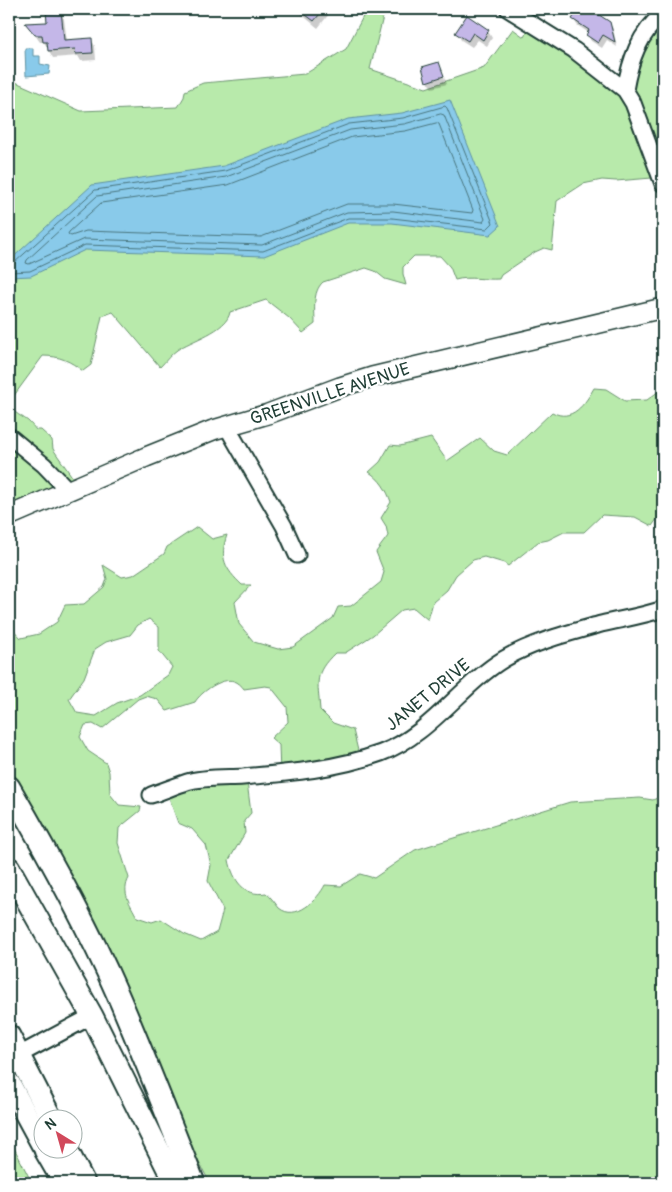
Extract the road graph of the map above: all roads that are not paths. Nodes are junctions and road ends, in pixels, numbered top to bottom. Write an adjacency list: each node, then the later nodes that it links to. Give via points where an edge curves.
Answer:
1 (508, 9): 3 (street, via 574,50)
2 (663, 14): 3 (street, via 636,48)
3 (625, 90): 4 (street)
4 (663, 184)
5 (663, 308): 6 (main road, GREENVILLE AVENUE, via 372,377)
6 (227, 427): 8 (main road, GREENVILLE AVENUE, via 171,446); 10 (street, via 284,526)
7 (9, 436): 8 (street)
8 (68, 490): 9 (main road, GREENVILLE AVENUE)
9 (9, 516)
10 (297, 555)
11 (663, 609): 13 (street, JANET DRIVE, via 555,638 505,659 485,672 425,726 383,752 331,766 292,772 188,781)
12 (9, 787): 26 (highway, via 97,950)
13 (151, 795)
14 (9, 868): 15 (highway)
15 (92, 1016): 17 (street); 25 (highway)
16 (9, 1036): 17 (highway)
17 (19, 1055): 19 (highway)
18 (9, 1083): 20 (highway)
19 (47, 1110)
20 (32, 1126)
21 (51, 1160): 23 (highway)
22 (72, 1160): 24 (highway)
23 (64, 1183)
24 (84, 1183)
25 (175, 1183)
26 (194, 1183)

